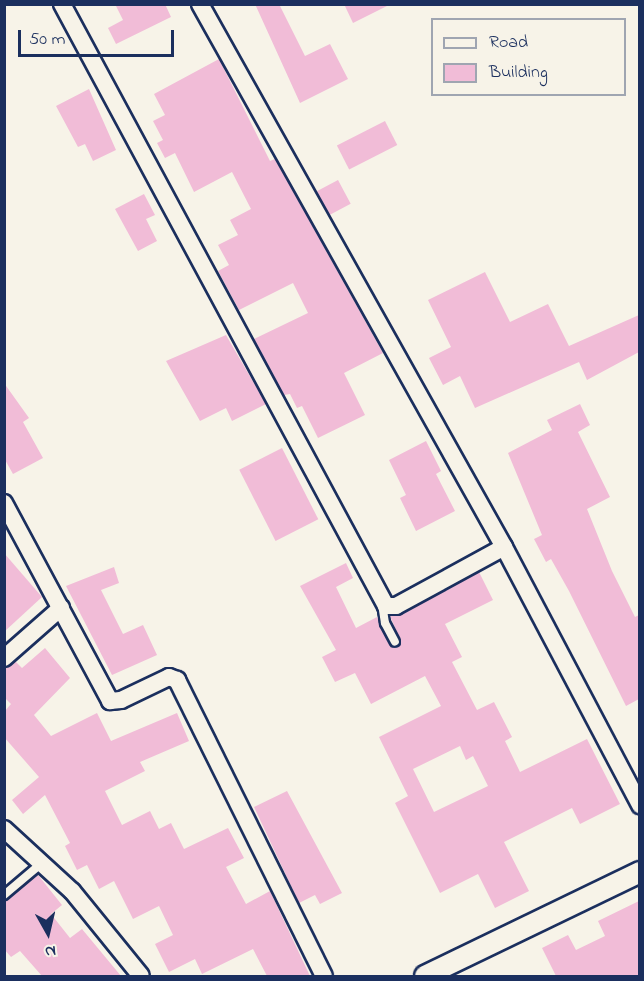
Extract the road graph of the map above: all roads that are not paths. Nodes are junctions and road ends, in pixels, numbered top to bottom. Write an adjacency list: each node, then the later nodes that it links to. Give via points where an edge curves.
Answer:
1 (62, 4): 5 (street, via 241,331)
2 (200, 4): 4 (street)
3 (4, 503): 6 (street)
4 (504, 547): 5 (street, via 393,608); 9 (street)
5 (382, 602): 7 (lane, via 385,623)
6 (61, 608): 8 (street); 15 (street, via 110,702 169,677 177,680)
7 (395, 642)
8 (4, 658)
9 (639, 805)
10 (4, 829): 11 (street)
11 (43, 862): 13 (lane); 14 (street, via 72,891)
12 (639, 872): 16 (street)
13 (4, 895)
14 (141, 976)
15 (324, 976)
16 (425, 976)

